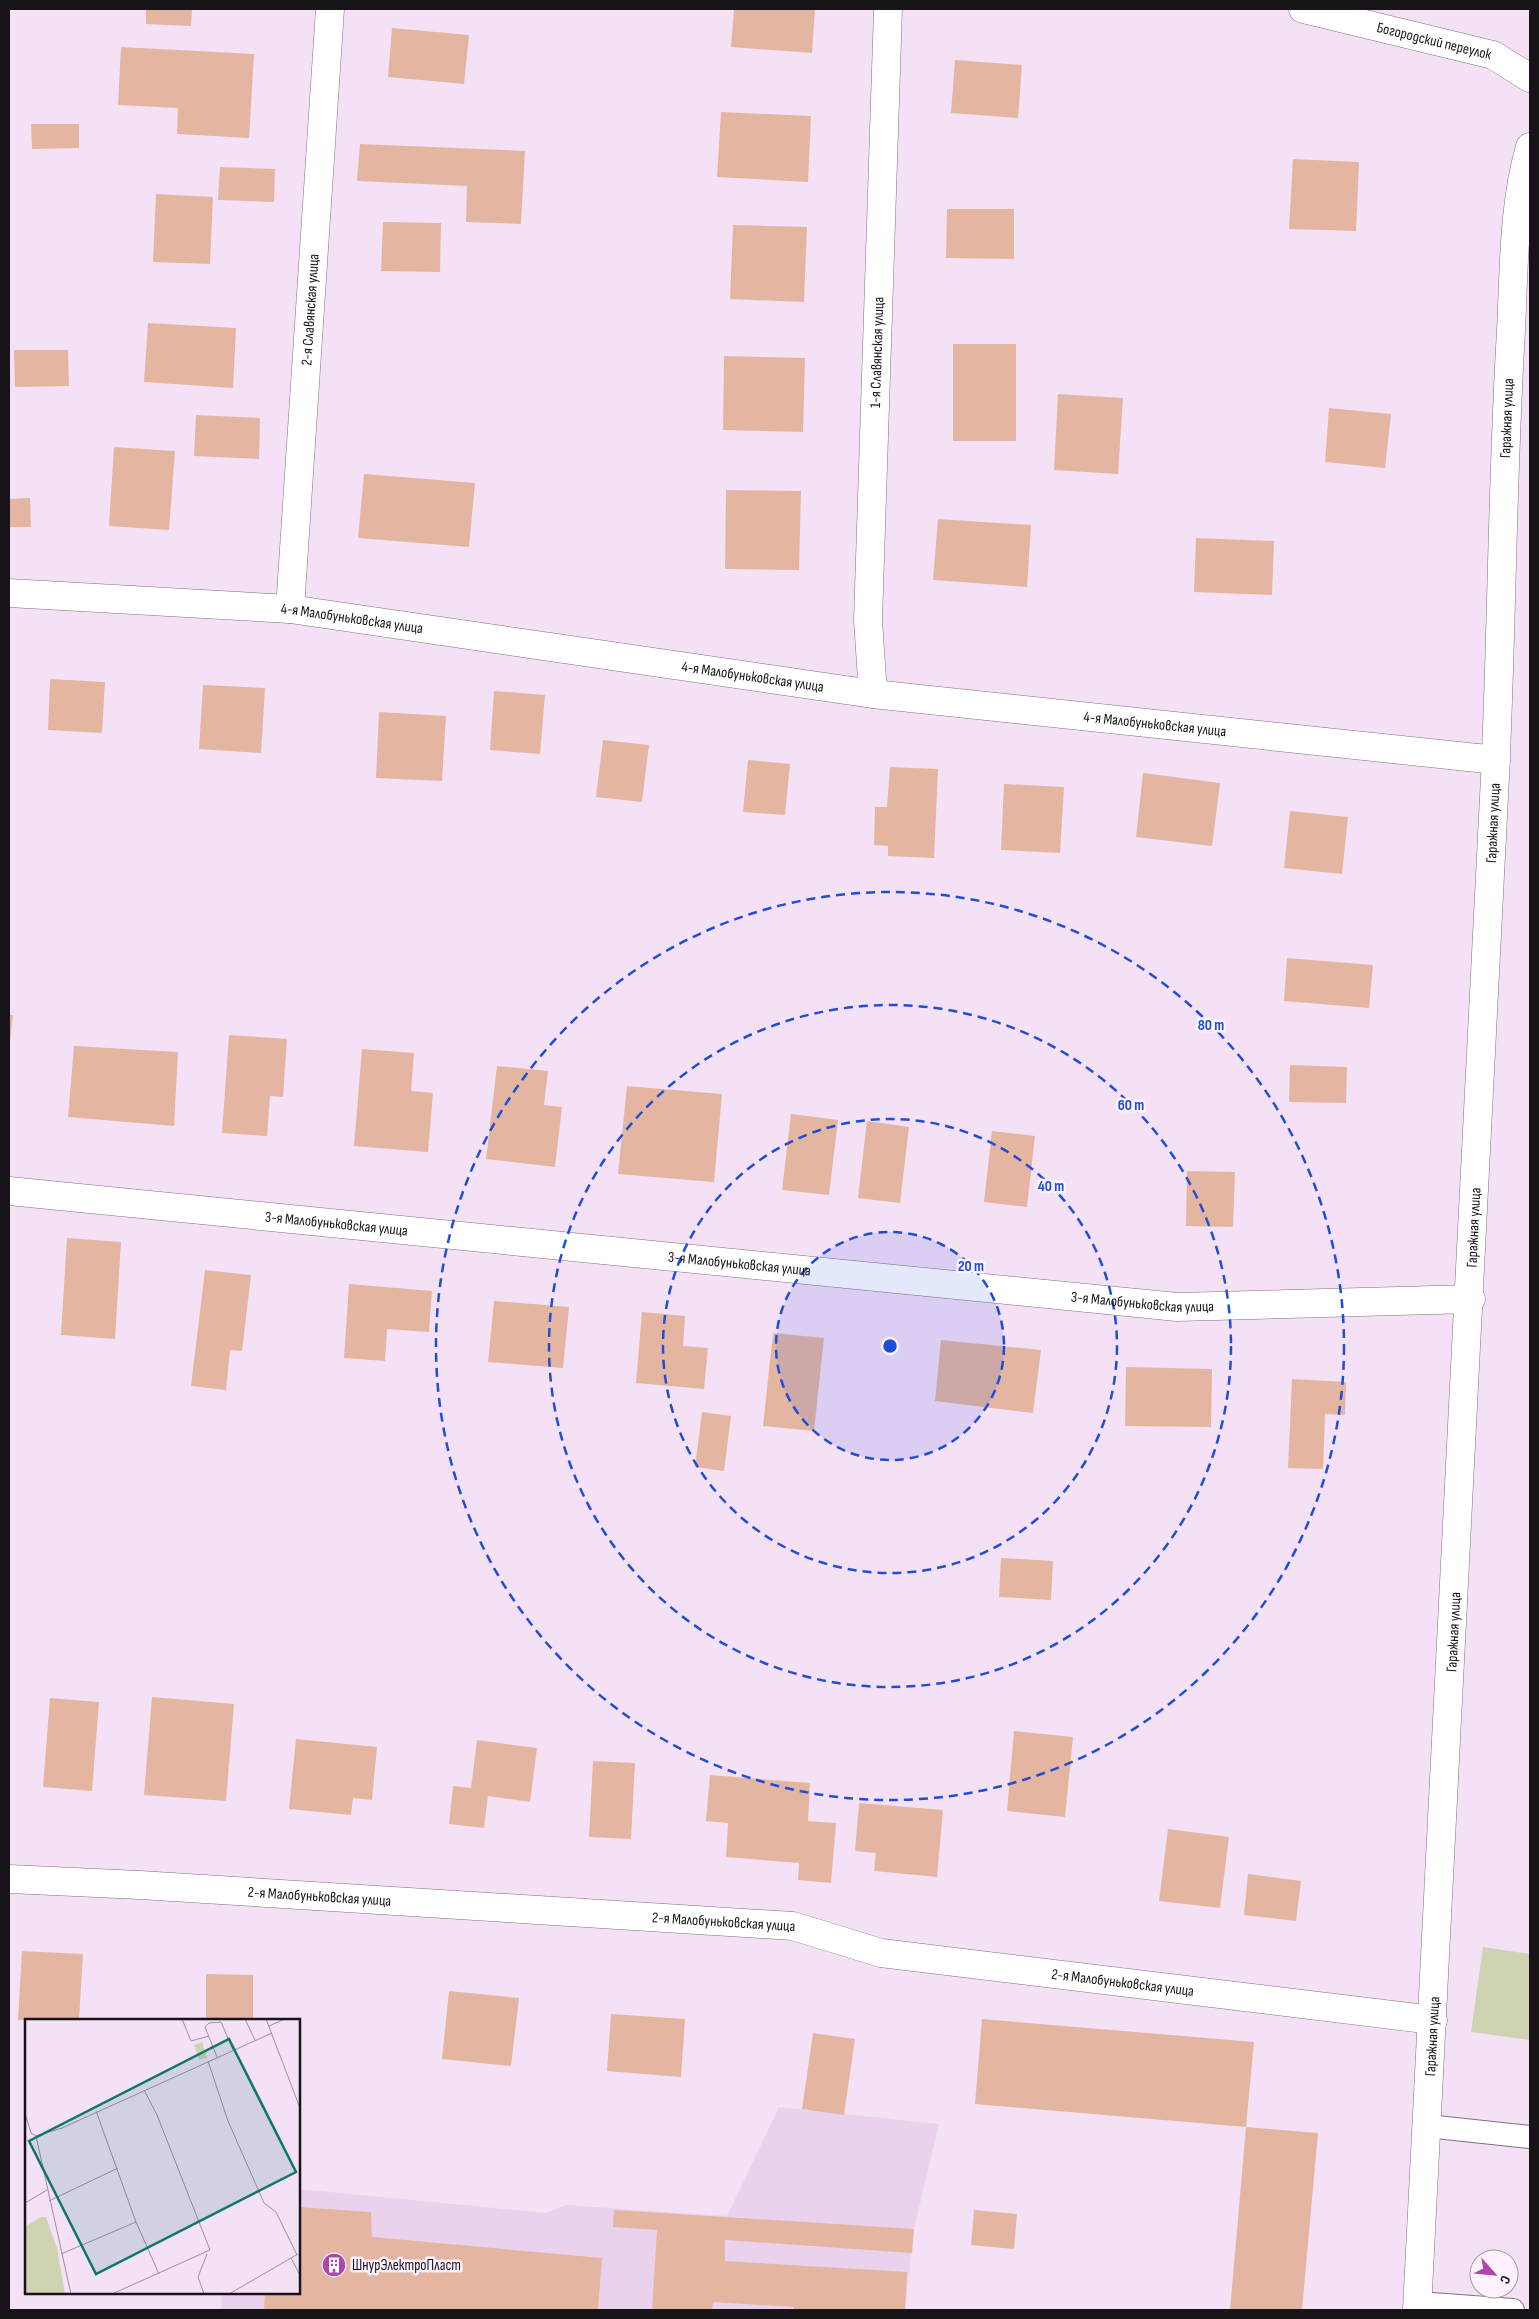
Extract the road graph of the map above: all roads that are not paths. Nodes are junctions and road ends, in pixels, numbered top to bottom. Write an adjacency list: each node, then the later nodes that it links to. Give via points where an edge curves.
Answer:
1 (330, 9): 7 (street, 2-я Славянская улица)
2 (888, 9): 8 (street, 1-я Славянская улица, via 868,620)
3 (1303, 9): 4 (street, Богородский переулок, via 1493,55)
4 (1530, 78)
5 (1530, 147): 9 (street, Гаражная улица, via 1518,210 1508,367)
6 (9, 593): 7 (street, 4-я Малобуньковская улица)
7 (290, 610): 8 (street, 4-я Малобуньковская улица)
8 (873, 694): 9 (street, 4-я Малобуньковская улица)
9 (1496, 760): 11 (street, Гаражная улица)
10 (9, 1191): 11 (street, 3-я Малобуньковская улица, via 1177,1307)
11 (1471, 1299): 13 (street, Гаражная улица)
12 (9, 1879): 13 (street, 2-я Малобуньковская улица, via 793,1926 881,1953)
13 (1433, 2020): 14 (street, Гаражная улица)
14 (1428, 2126): 15 (lane); 16 (street, Гаражная улица)
15 (1530, 2137)
16 (1418, 2307): 17 (lane)
17 (1513, 2310)

